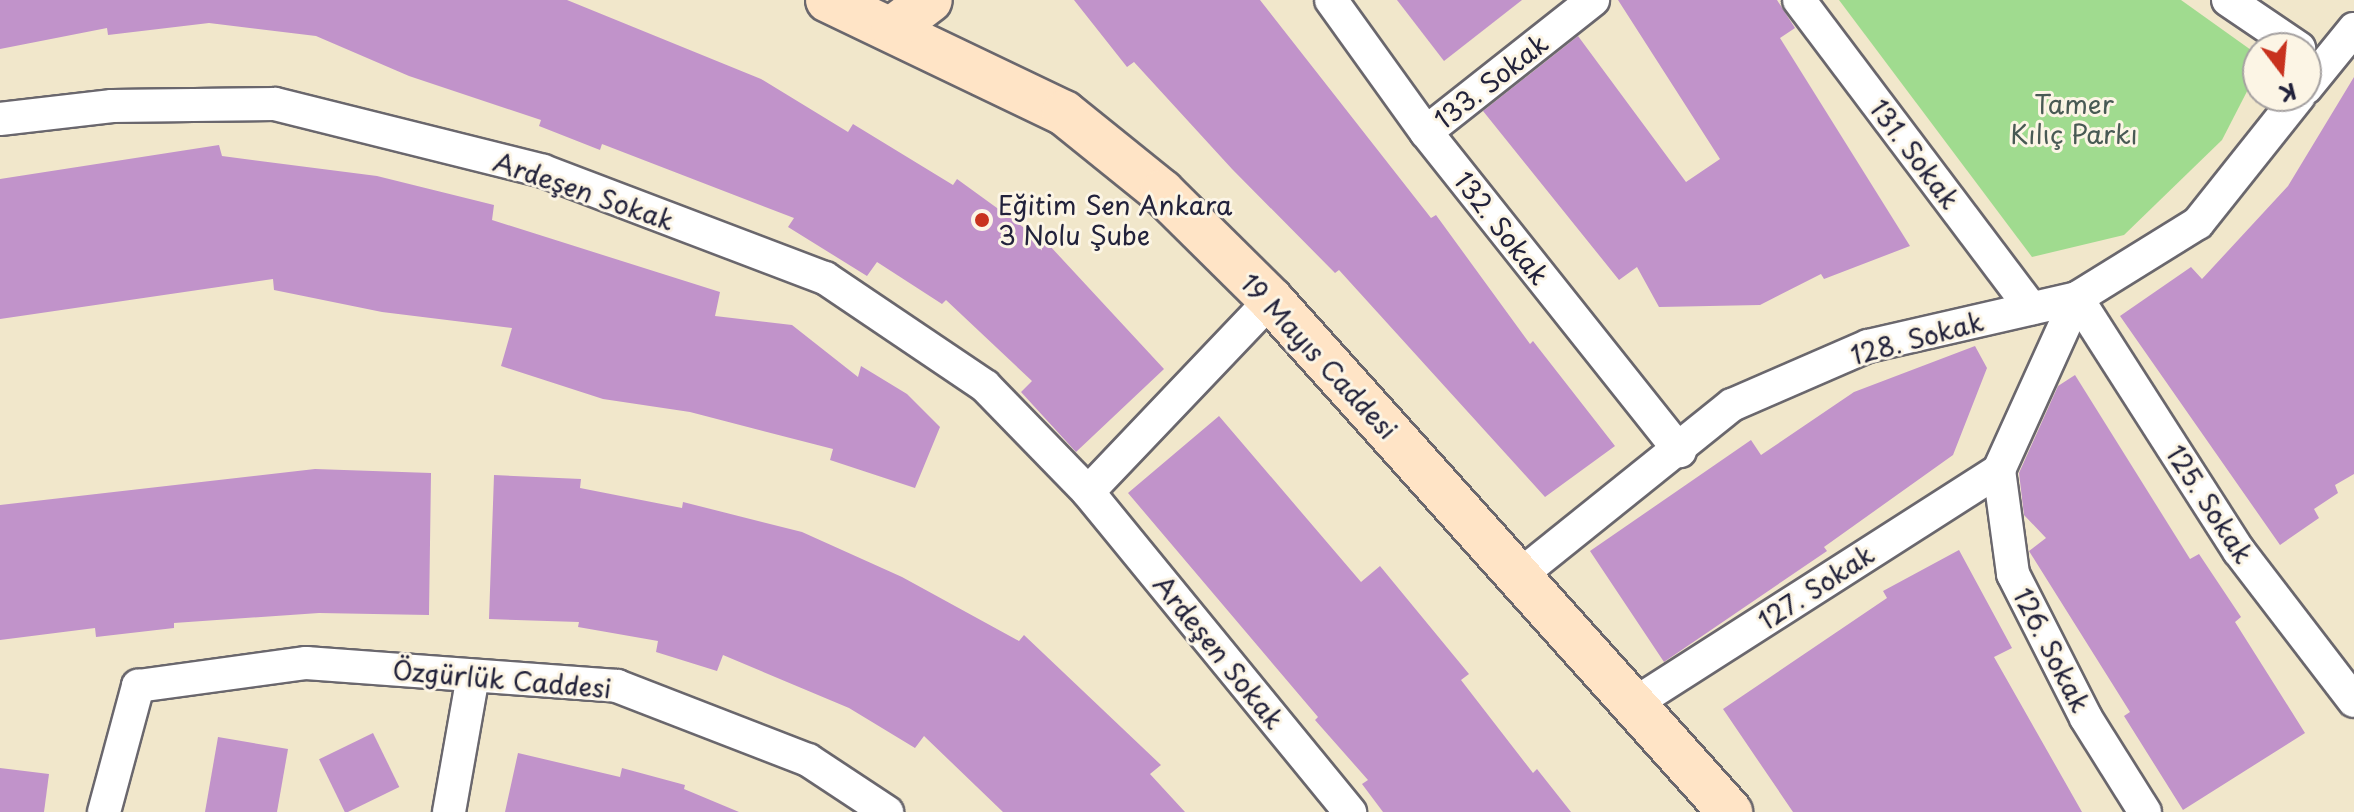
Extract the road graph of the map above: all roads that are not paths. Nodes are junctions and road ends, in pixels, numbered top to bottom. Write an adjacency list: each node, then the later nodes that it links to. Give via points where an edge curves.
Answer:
1 (828, 0): 7 (main road, 19 Mayıs Caddesi)
2 (930, 0): 7 (main road)
3 (1331, 0): 13 (street, 132. Sokak)
4 (1593, 0): 13 (street, 133. Sokak)
5 (1799, 0): 16 (street, 131. Sokak)
6 (2228, 0): 9 (street)
7 (893, 28): 15 (main road, 19 Mayıs Caddesi, via 1064,113 1162,192)
8 (2354, 29): 10 (street)
9 (2269, 32)
10 (2322, 53)
11 (2286, 112): 14 (street, 128. Sokak, via 2198,223)
12 (0, 119): 19 (street, Ardeşen Sokak, via 112,106 275,104 543,171 825,278 985,386)
13 (1426, 132): 17 (street, 132. Sokak)
14 (2077, 298): 16 (street, 128. Sokak); 18 (street); 22 (street, 125. Sokak, via 2239,551)
15 (1271, 300): 19 (street); 20 (main road, 19 Mayıs Caddesi)
16 (2031, 308): 17 (street, 128. Sokak, via 1868,346 1732,405)
17 (1680, 451): 20 (street, 128. Sokak)
18 (1999, 470): 23 (street, 127. Sokak); 29 (street, 126. Sokak, via 2013,574 2086,718)
19 (1088, 492): 27 (street, Ardeşen Sokak)
20 (1519, 576): 23 (main road, 19 Mayıs Caddesi)
21 (473, 676): 24 (street, Özgürlük Caddesi, via 306,663 138,686); 25 (street); 26 (street, Özgürlük Caddesi, via 617,686 808,760)
22 (2352, 688)
23 (1632, 705): 28 (main road, 19 Mayıs Caddesi)
24 (104, 812)
25 (449, 812)
26 (887, 812)
27 (1350, 812)
28 (1730, 812)
29 (2145, 812)

